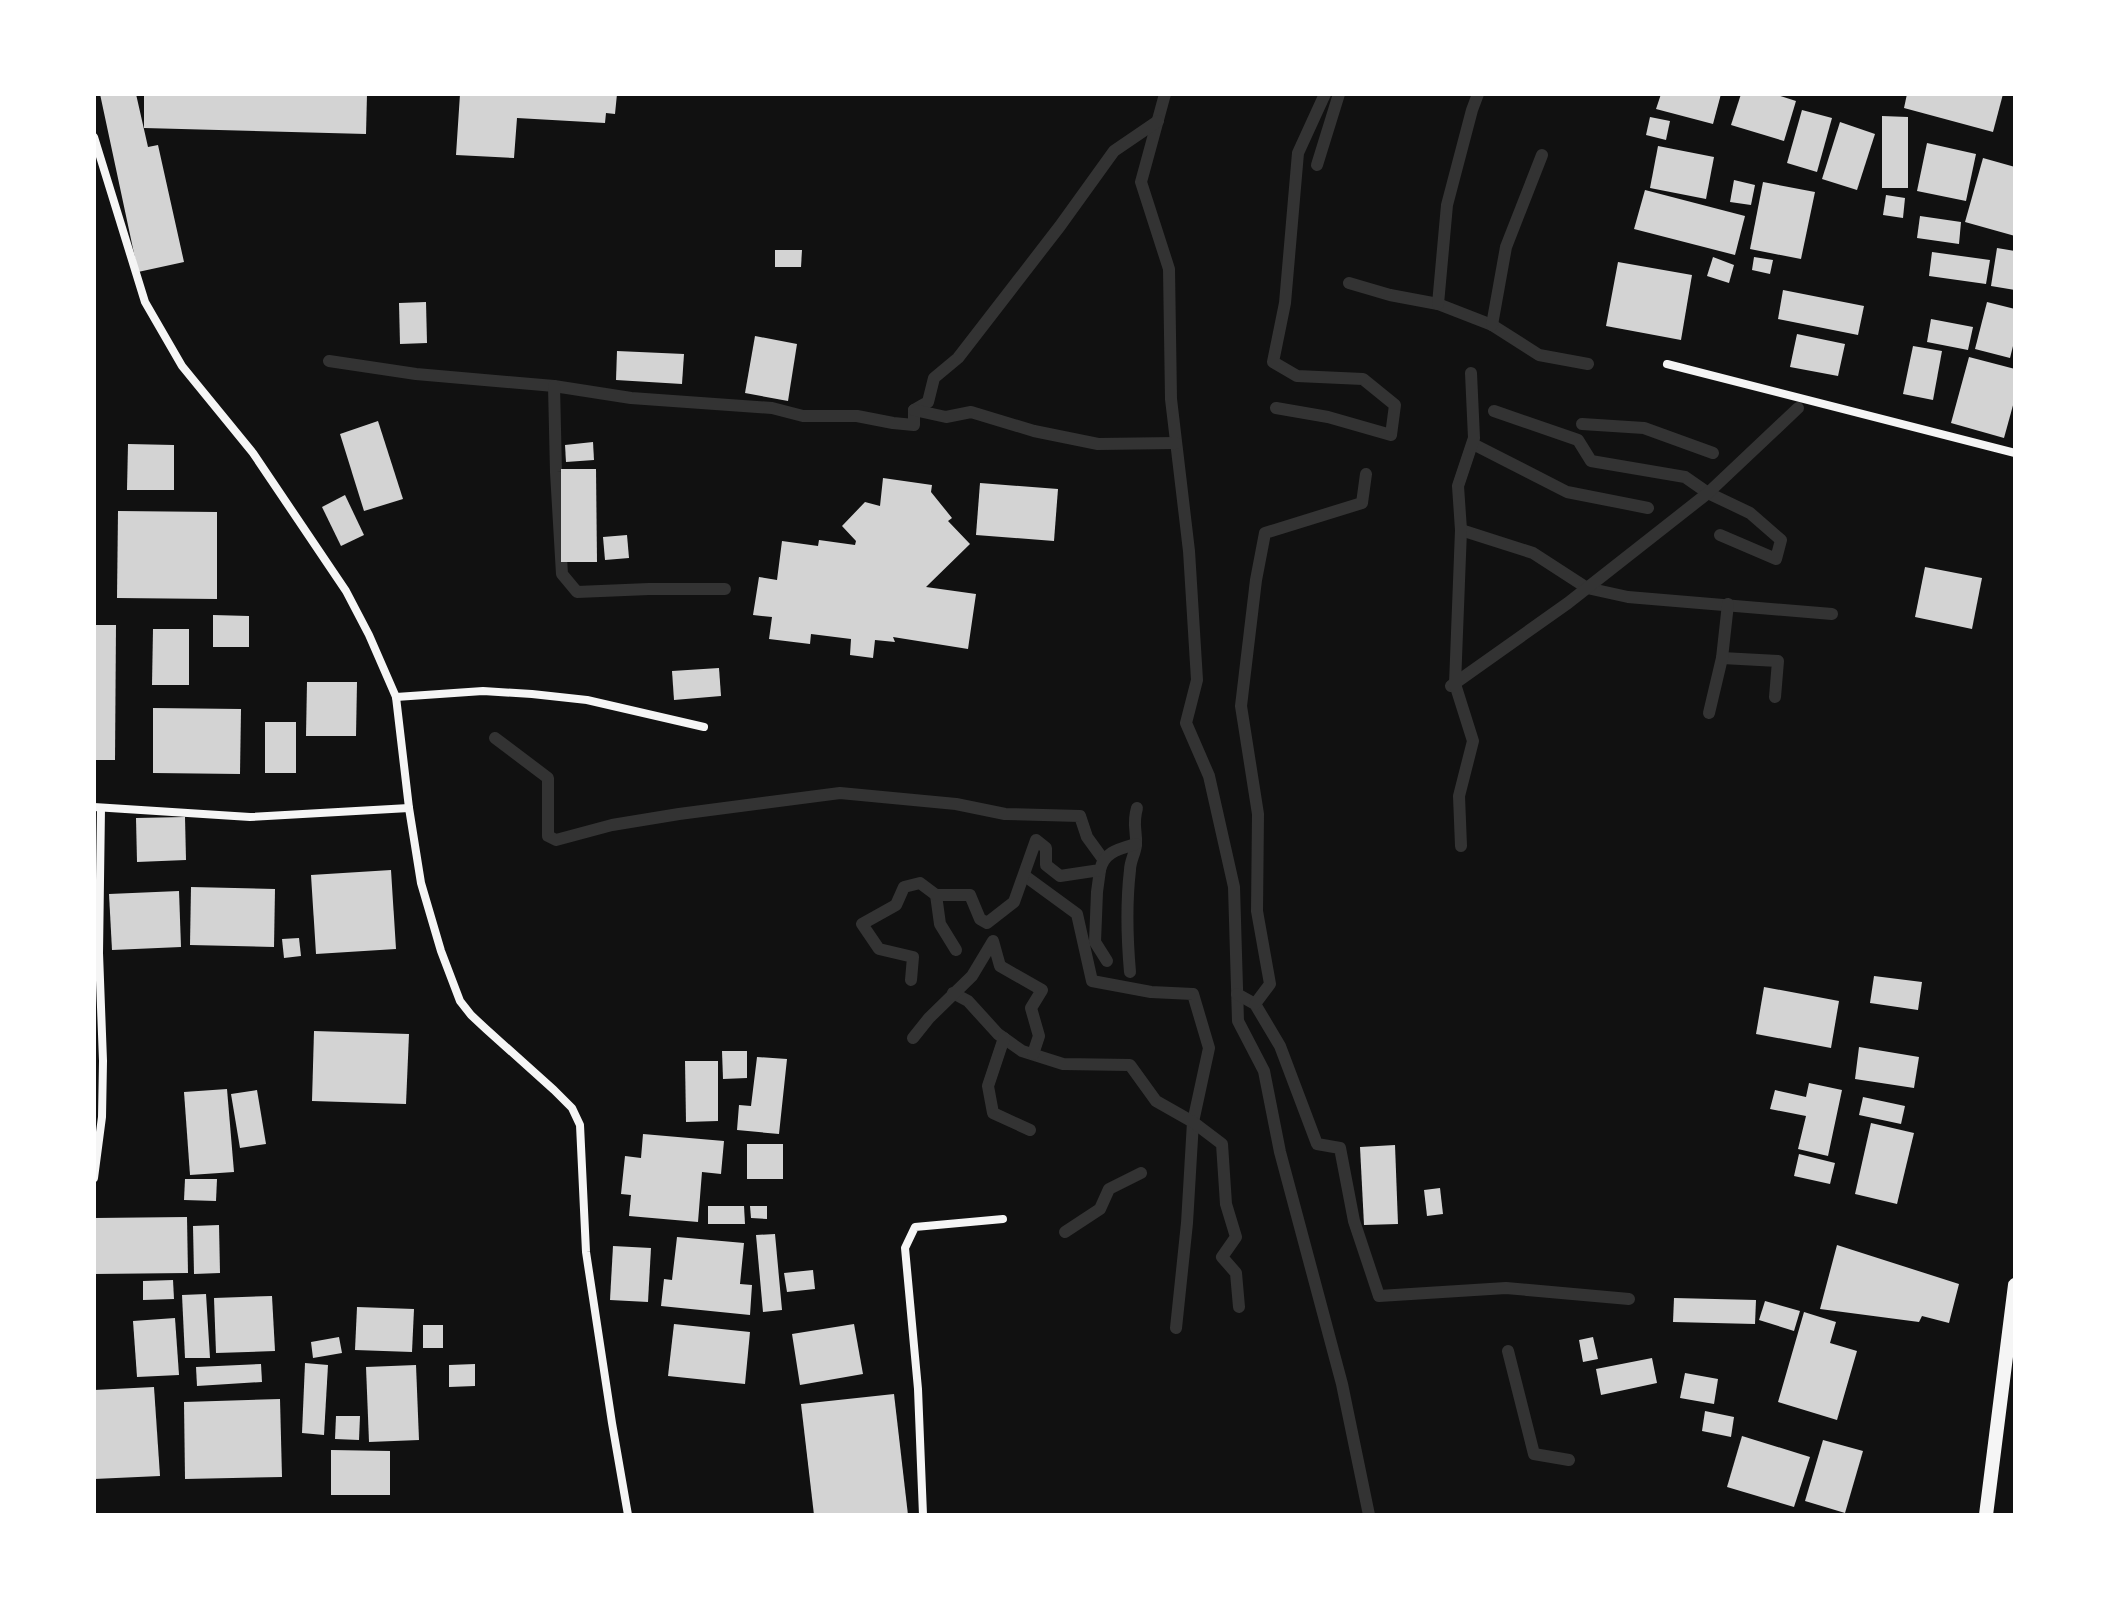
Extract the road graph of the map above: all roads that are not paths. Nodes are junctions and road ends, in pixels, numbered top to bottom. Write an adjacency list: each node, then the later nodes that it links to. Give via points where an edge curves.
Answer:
1 (94, 137): 4 (street, via 145,302 182,366 253,453 346,591)
2 (1667, 364): 3 (street)
3 (2015, 453)
4 (396, 697): 5 (street, via 483,691 532,694 587,700); 7 (street)
5 (704, 727)
6 (98, 807): 7 (street, via 250,817); 8 (street, via 103,1075)
7 (409, 808): 12 (street, via 421,883 460,1001 572,1108 580,1125 586,1252)
8 (94, 1178)
9 (1003, 1219): 13 (street, via 915,1227 905,1248)
10 (2015, 1285): 11 (street)
11 (2015, 1293): 14 (street)
12 (628, 1515)
13 (923, 1515)
14 (1986, 1515)

